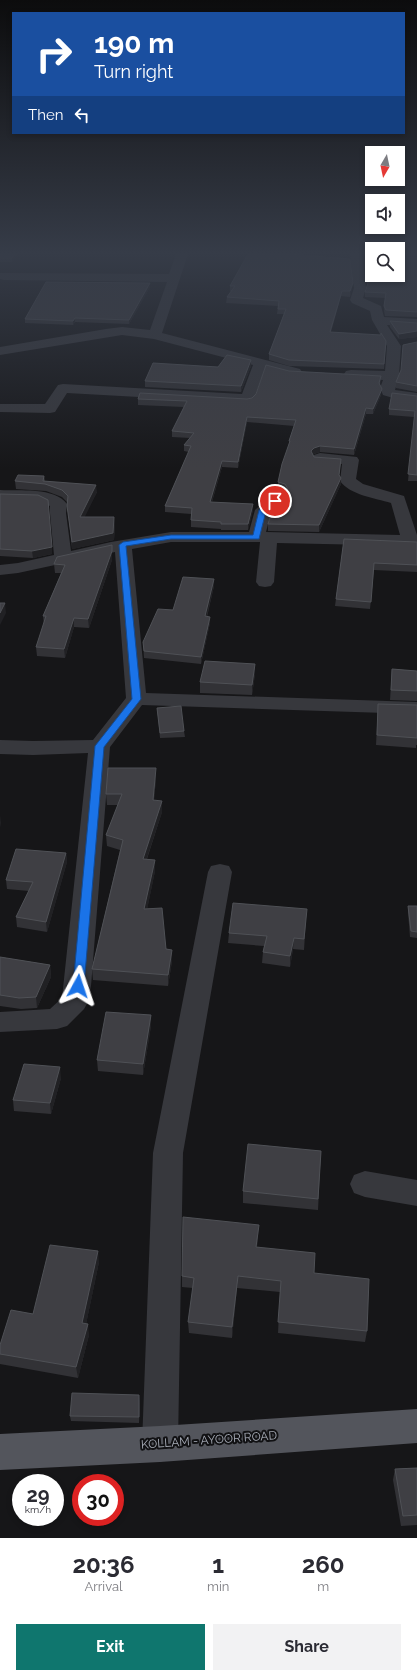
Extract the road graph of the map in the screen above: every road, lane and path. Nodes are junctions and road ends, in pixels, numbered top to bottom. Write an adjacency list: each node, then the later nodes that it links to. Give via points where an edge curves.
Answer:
1 (158, 326): 3 (street)
2 (383, 326): 8 (street, via 400,345)
3 (155, 335): 4 (street, via 122,331); 5 (street)
4 (0, 351)
5 (260, 364): 6 (street, via 289,371); 10 (street, via 247,399 63,388 50,410)
6 (311, 372)
7 (341, 374): 8 (street)
8 (392, 376): 9 (street, via 388,392)
9 (417, 397)
10 (0, 408)
11 (320, 458): 15 (street, via 351,460 348,481 357,488 398,500)
12 (278, 494): 14 (street, via 275,501 263,510)
13 (0, 495): 17 (street, via 53,499 59,504)
14 (263, 538): 15 (street); 16 (street, via 171,537); 19 (street)
15 (414, 541)
16 (123, 545): 17 (street); 20 (street)
17 (63, 558): 18 (street)
18 (0, 570)
19 (265, 582)
20 (136, 699): 21 (street); 22 (street)
21 (417, 708)
22 (99, 746): 23 (street); 25 (street, via 75,1002 57,1019)
23 (0, 747)
24 (220, 872): 29 (street, via 168,1153)
25 (0, 1022)
26 (365, 1184): 27 (street)
27 (417, 1194)
28 (417, 1426): 29 (main road, KOLLAM - AYOOR ROAD)
29 (160, 1444): 30 (main road, KOLLAM - AYOOR ROAD)
30 (0, 1452)

